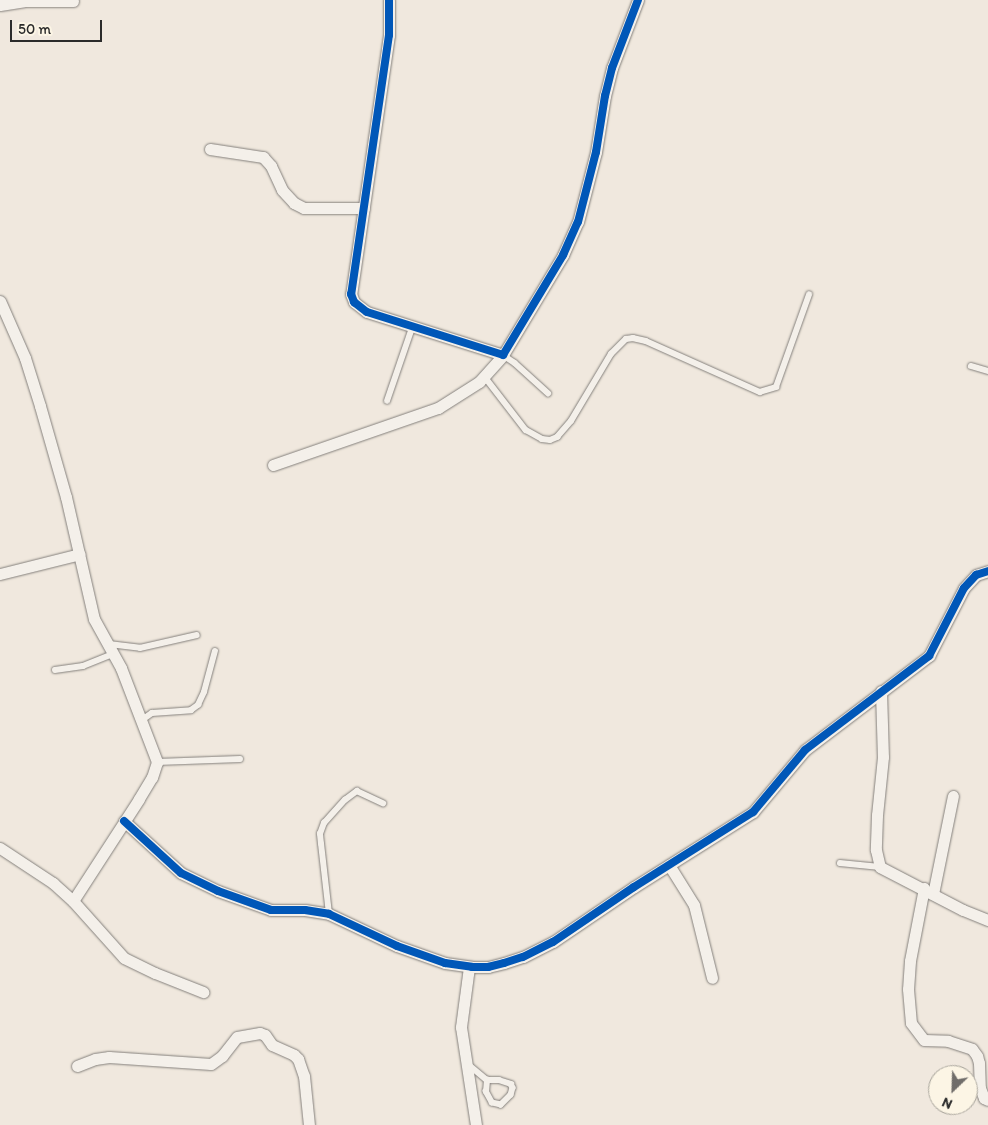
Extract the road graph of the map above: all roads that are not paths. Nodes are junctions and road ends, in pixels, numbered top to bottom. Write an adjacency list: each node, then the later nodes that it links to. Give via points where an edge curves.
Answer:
1 (389, 0): 6 (street, via 389,35)
2 (638, 0): 10 (street, via 610,77 578,222 563,254)
3 (73, 1): 4 (street)
4 (0, 5)
5 (210, 149): 6 (street, via 263,157 282,190 304,208)
6 (364, 208): 9 (street, via 351,285 354,302 367,312)
7 (809, 295): 13 (lane, via 776,387 760,392 646,341 626,339 611,354 571,421 550,440 526,430)
8 (0, 301): 17 (street, via 25,358)
9 (412, 328): 10 (street); 15 (lane)
10 (503, 355): 13 (street); 14 (lane)
11 (971, 366): 12 (lane)
12 (988, 371)
13 (485, 377): 16 (street, via 423,415)
14 (548, 393)
15 (387, 401)
16 (273, 465)
17 (80, 554): 19 (street); 21 (street, via 94,619)
18 (988, 571): 24 (street, via 976,575 964,588 929,656)
19 (0, 574)
20 (197, 635): 21 (lane, via 140,648)
21 (109, 648): 23 (lane, via 83,666); 25 (street)
22 (215, 651): 25 (lane, via 198,705 191,710 152,713)
23 (55, 670)
24 (881, 691): 33 (street, via 805,750 753,812); 34 (street, via 883,757 876,850)
25 (142, 720): 27 (street)
26 (240, 759): 27 (lane)
27 (158, 762): 30 (street)
28 (953, 796): 35 (street)
29 (383, 803): 37 (lane, via 357,791 324,823 320,834)
30 (124, 821): 36 (street); 37 (street, via 181,873 218,891 271,910)
31 (0, 848): 36 (street)
32 (840, 864): 34 (lane)
33 (669, 866): 39 (street, via 553,942 523,957 488,967); 40 (street, via 694,905)
34 (880, 867): 35 (street)
35 (928, 891): 38 (street); 45 (street, via 910,960 911,1023 924,1040 948,1041 972,1049 979,1064 980,1088)
36 (73, 901): 41 (street, via 124,958)
37 (329, 914): 39 (street, via 397,946 445,963)
38 (988, 920)
39 (469, 967): 42 (street, via 461,1028)
40 (712, 978)
41 (203, 992)
42 (466, 1063): 44 (lane); 47 (street)
43 (77, 1066): 46 (street, via 109,1057 211,1064 237,1037 260,1033 272,1045 298,1059 304,1076)
44 (487, 1080): 44 (lane, via 507,1081 513,1088 501,1105 492,1102 486,1092)
45 (988, 1100)
46 (309, 1125)
47 (476, 1125)

